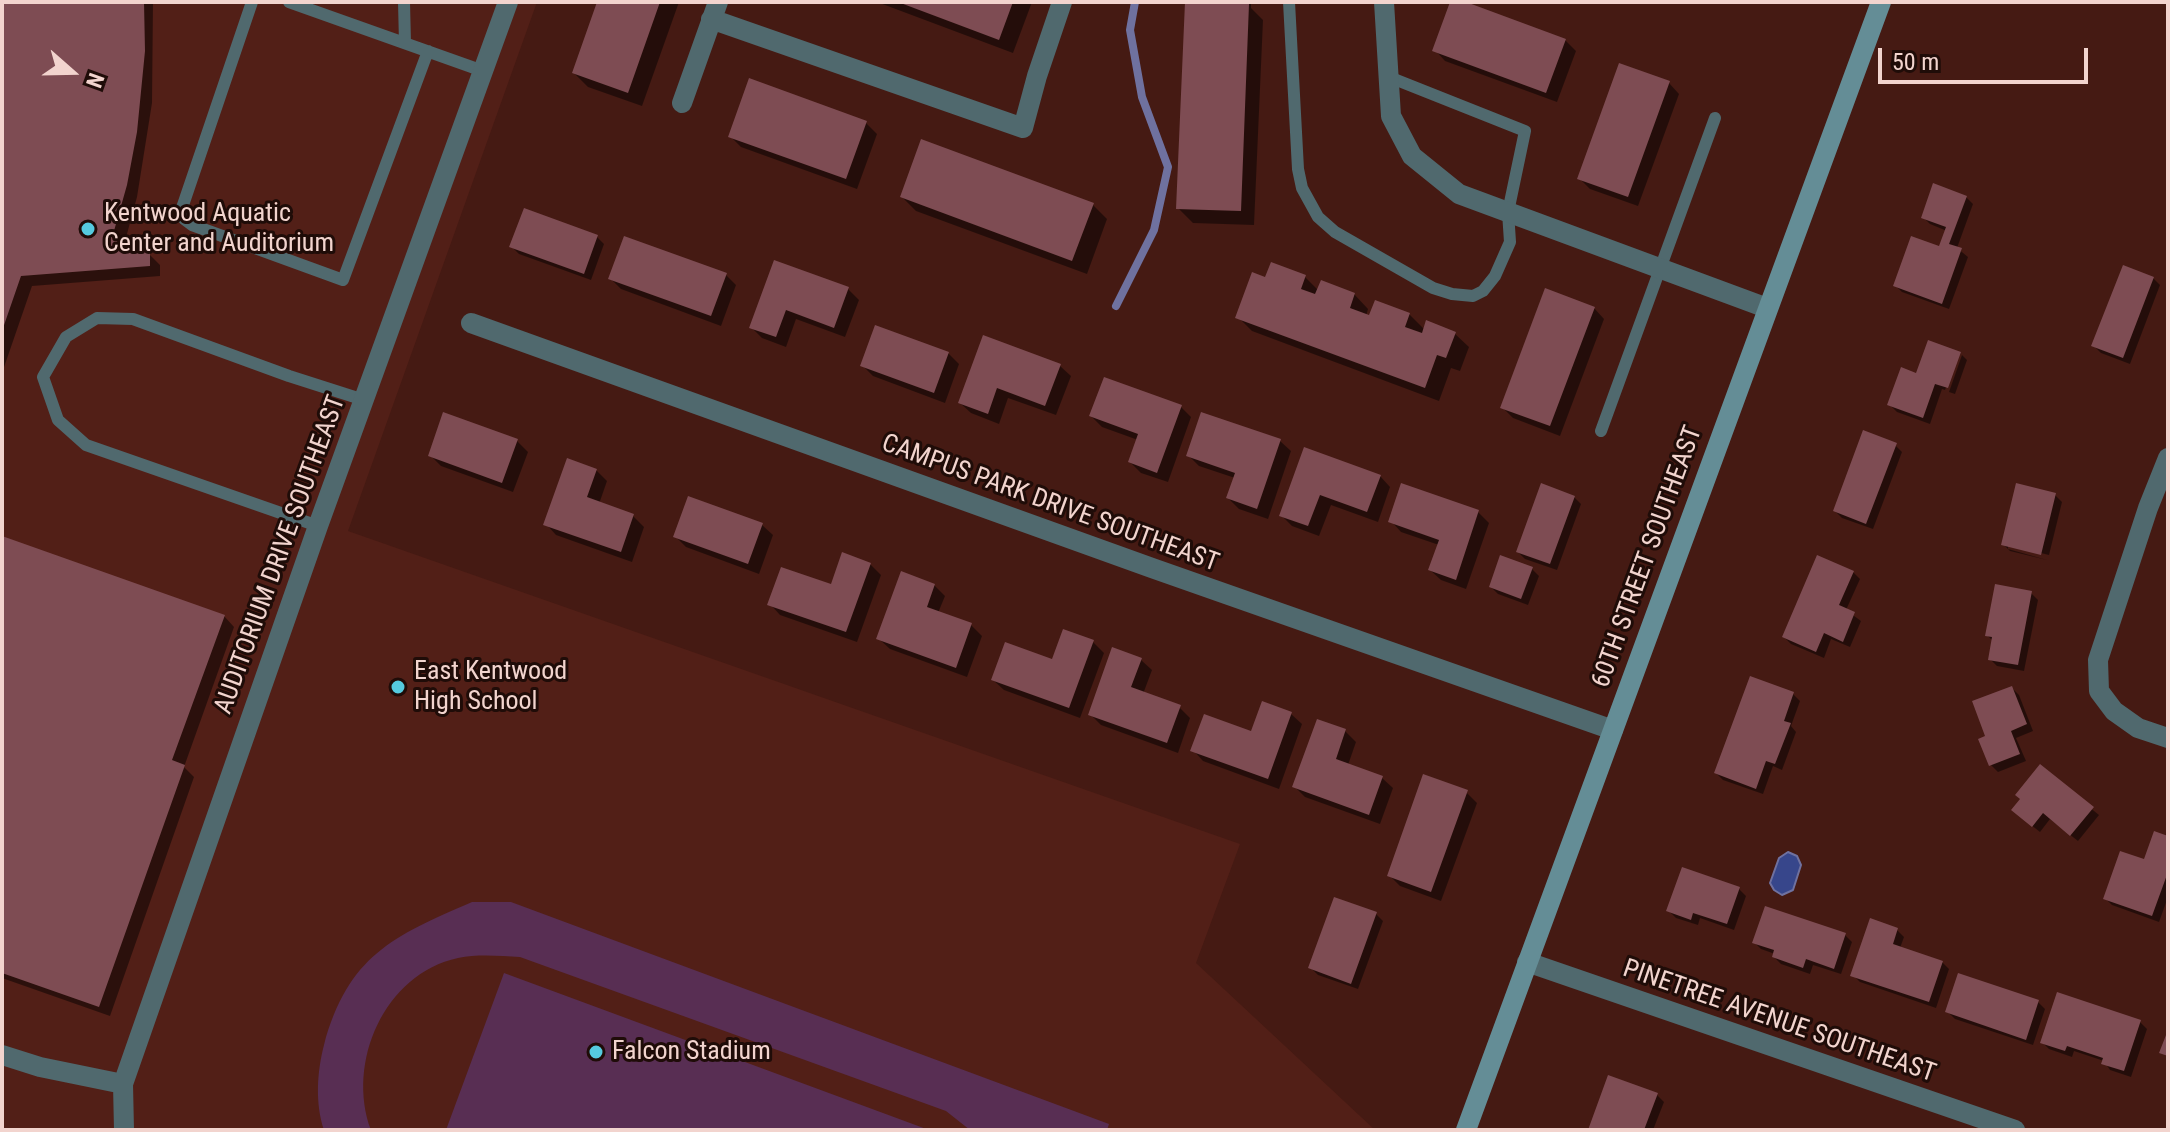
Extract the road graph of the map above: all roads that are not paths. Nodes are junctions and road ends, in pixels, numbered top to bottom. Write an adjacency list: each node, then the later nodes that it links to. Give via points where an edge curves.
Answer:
1 (252, 2): 11 (lane, via 182,208 184,219 343,280)
2 (289, 2): 10 (lane)
3 (404, 2): 10 (lane)
4 (508, 2): 12 (street, AUDITORIUM DRIVE SOUTHEAST)
5 (1062, 2): 9 (street, via 1023,128)
6 (1289, 2): 16 (lane, via 1298,169 1318,217 1433,288 1473,296 1495,276 1510,242)
7 (1384, 2): 13 (street)
8 (1881, 2): 18 (main road, 60TH STREET SOUTHEAST)
9 (714, 11): 14 (street)
10 (405, 43): 11 (lane)
11 (428, 51): 12 (lane)
12 (483, 71): 20 (street, AUDITORIUM DRIVE SOUTHEAST)
13 (1389, 77): 16 (street, via 1391,116 1412,156 1459,194); 16 (lane, via 1525,131)
14 (682, 103)
15 (1715, 118): 17 (lane)
16 (1508, 212): 17 (street)
17 (1659, 268): 18 (street); 21 (lane)
18 (1767, 308): 24 (main road, 60TH STREET SOUTHEAST)
19 (471, 323): 24 (street, CAMPUS PARK DRIVE SOUTHEAST)
20 (364, 400): 23 (street, AUDITORIUM DRIVE SOUTHEAST); 23 (lane, via 133,319 97,318 66,337 43,377 58,420 86,445)
21 (1601, 431)
22 (2168, 458): 25 (street, via 2098,660 2099,691 2114,711 2138,728)
23 (318, 526): 28 (street, AUDITORIUM DRIVE SOUTHEAST)
24 (1613, 730): 26 (main road, 60TH STREET SOUTHEAST)
25 (2168, 738)
26 (1527, 962): 30 (main road, 60TH STREET SOUTHEAST); 31 (street, PINETREE AVENUE SOUTHEAST)
27 (2, 1055): 28 (street)
28 (123, 1084): 29 (street, AUDITORIUM DRIVE SOUTHEAST)
29 (124, 1130)
30 (1466, 1130)
31 (2015, 1130)

